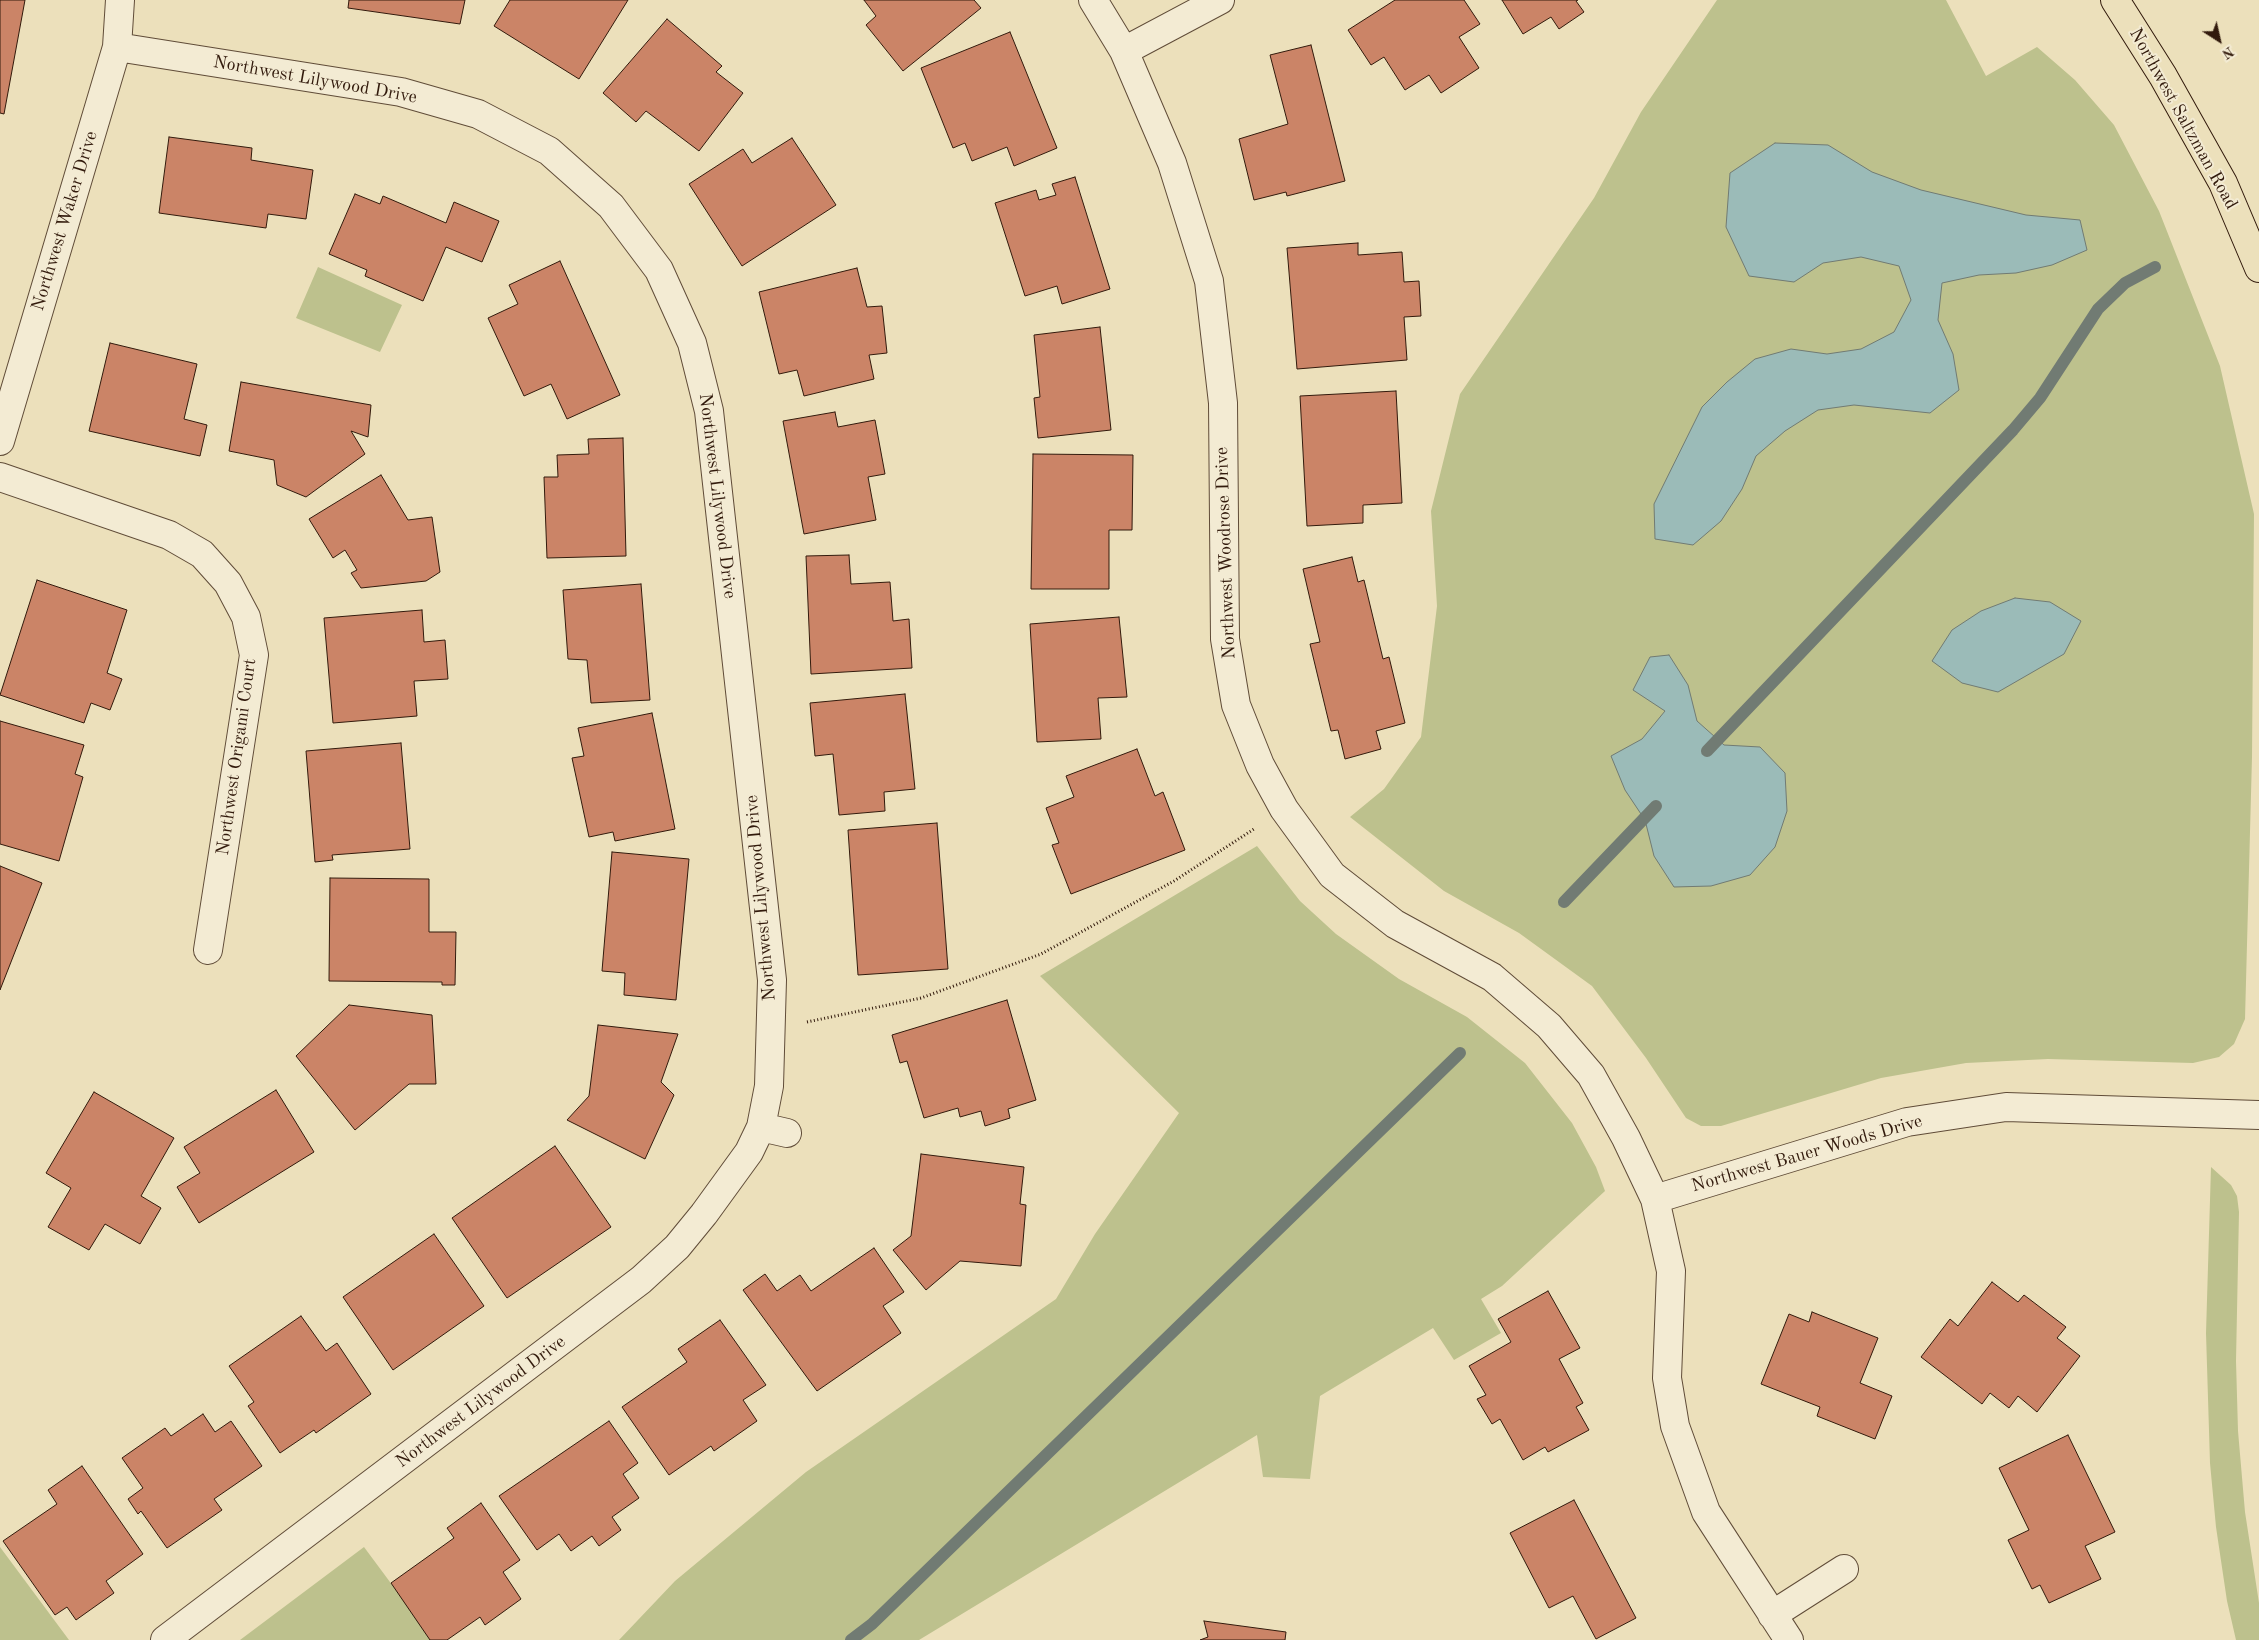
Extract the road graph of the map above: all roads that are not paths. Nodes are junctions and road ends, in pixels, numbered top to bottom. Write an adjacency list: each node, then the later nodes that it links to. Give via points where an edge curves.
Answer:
1 (120, 0): 5 (street, Northwest Waker Drive)
2 (1093, 0): 6 (street, Northwest Woodrose Drive)
3 (1220, 0): 6 (street)
4 (2115, 0): 7 (main road, Northwest Saltzman Road, via 2163,76 2223,183)
5 (117, 47): 8 (street, Northwest Waker Drive); 12 (street, Northwest Lilywood Drive, via 401,92 478,114 549,151 612,206 659,270 692,343 709,411 772,980 769,1086)
6 (1124, 51): 14 (street, Northwest Woodrose Drive, via 1172,163 1209,281 1223,403 1225,639 1236,705 1260,765 1284,809 1332,875 1395,924 1492,977 1549,1026 1591,1075)
7 (2259, 268)
8 (0, 441)
9 (0, 477): 10 (street, Northwest Origami Court, via 168,535 202,554 228,583 246,617 254,655)
10 (208, 950)
11 (2259, 1115): 14 (street, Northwest Bauer Woods Drive, via 2006,1108 1907,1122)
12 (760, 1128): 13 (street); 17 (street, Northwest Lilywood Drive, via 749,1152 704,1214 677,1247 642,1280)
13 (787, 1133)
14 (1655, 1199): 16 (street, Northwest Woodrose Drive, via 1671,1271 1667,1378 1675,1426 1706,1512)
15 (1844, 1570): 16 (street)
16 (1772, 1615): 18 (street, Northwest Woodrose Drive)
17 (165, 1640)
18 (1789, 1640)

